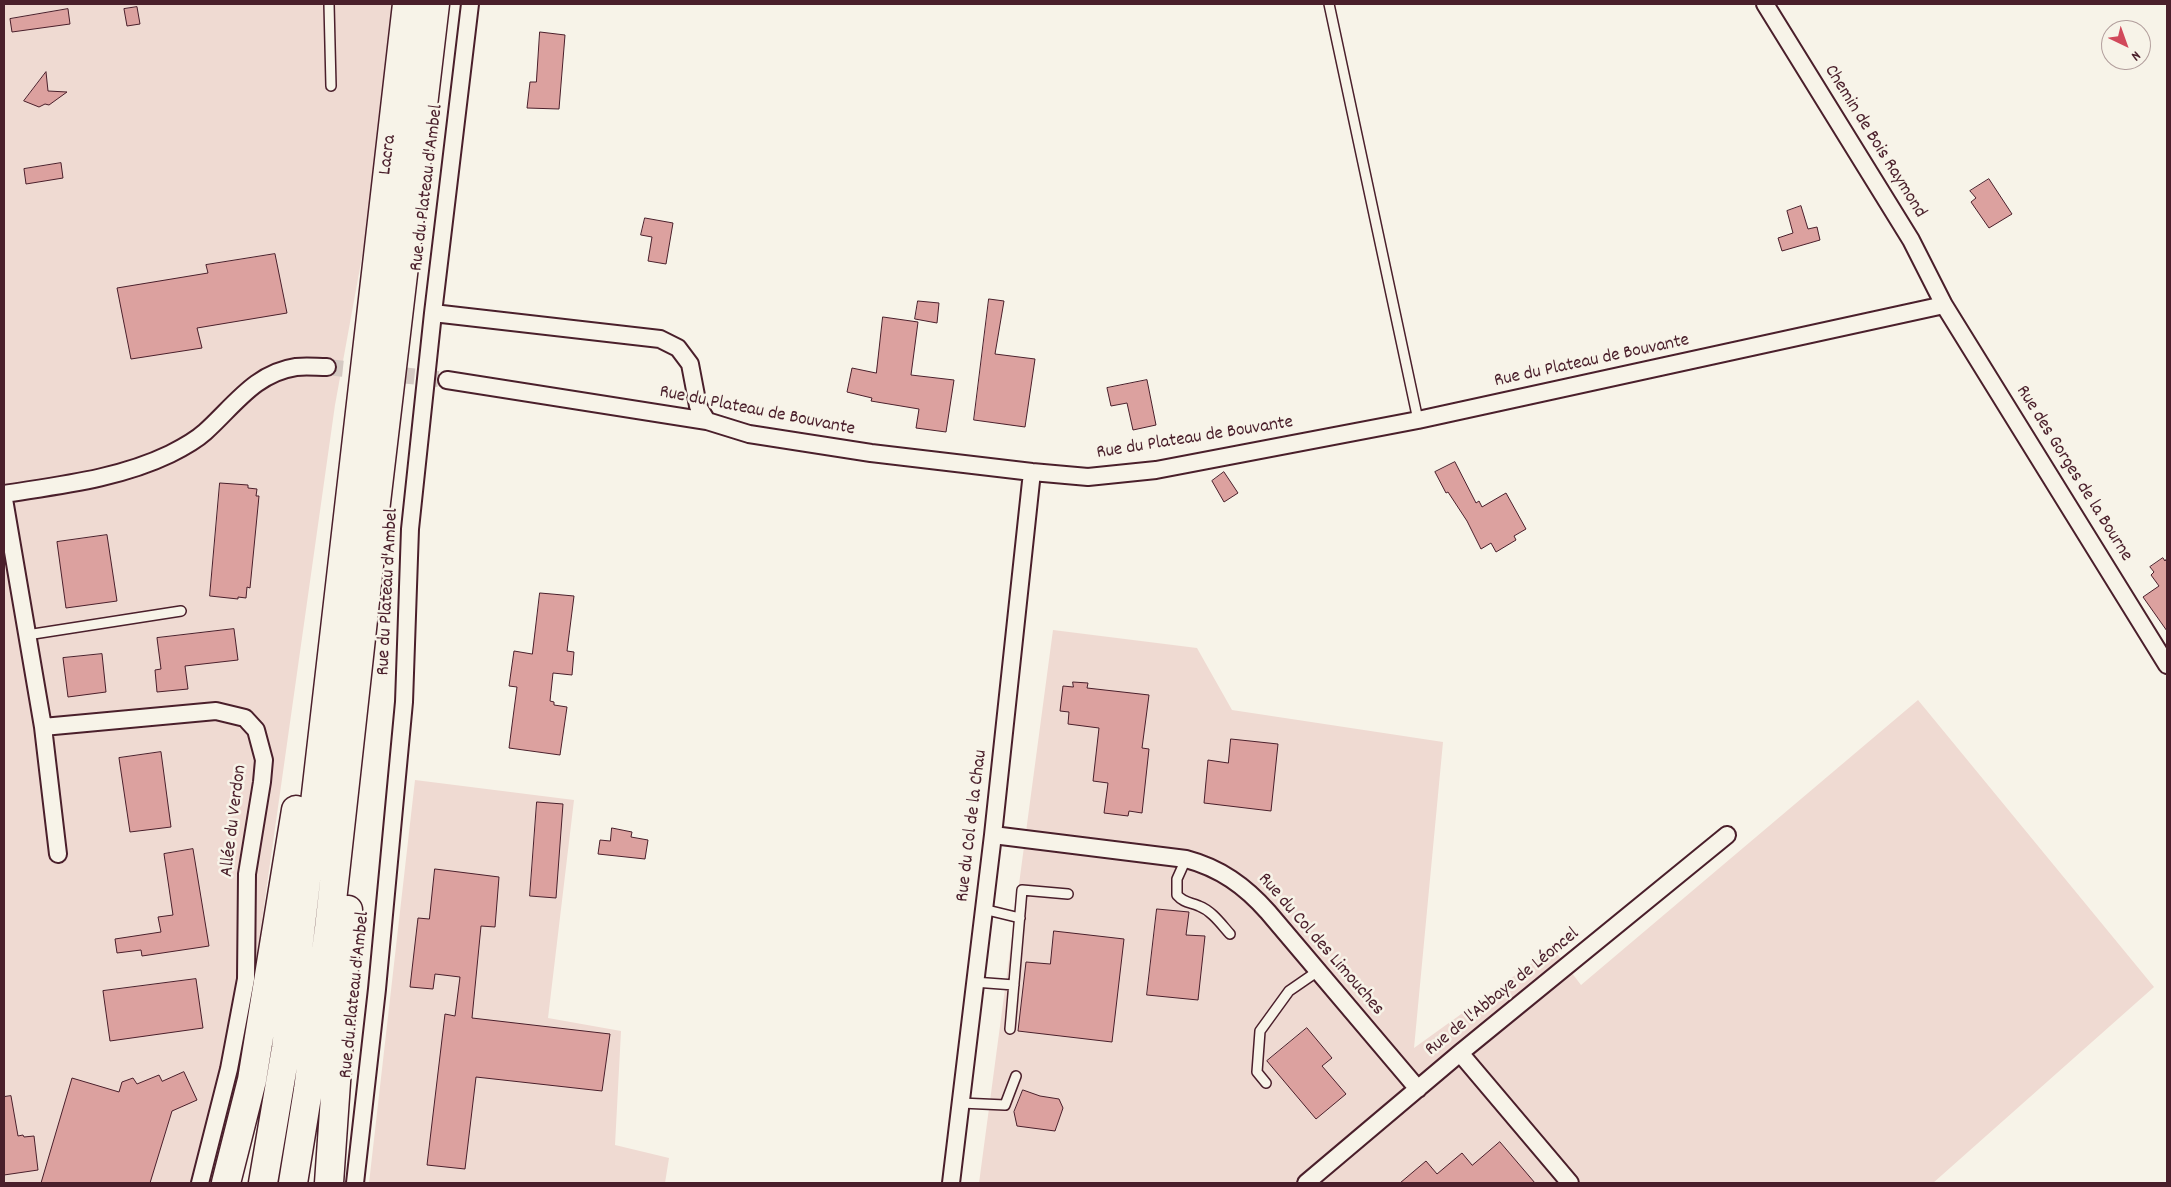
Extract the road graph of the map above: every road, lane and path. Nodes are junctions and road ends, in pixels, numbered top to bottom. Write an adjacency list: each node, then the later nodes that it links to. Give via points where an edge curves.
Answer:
1 (329, 4): 7 (lane)
2 (407, 4): 9 (highway, Lacra)
3 (435, 4): 18 (highway)
4 (470, 4): 10 (street, Rue du Plateau d'Ambel)
5 (1329, 4): 13 (lane)
6 (1766, 4): 8 (street, Chemin de Bois Raymond, via 1911,240)
7 (331, 86)
8 (1944, 305): 13 (street, Rue du Plateau de Bouvante); 21 (street, Rue des Gorges de la Bourne)
9 (372, 307): 41 (highway, via 265,1009 252,1080); 42 (highway, via 286,1048)
10 (433, 313): 14 (street, via 660,339 678,348 690,364 698,406); 45 (street, Rue du Plateau d'Ambel, via 410,528 404,702)
11 (327, 367): 16 (street, via 296,367 271,374 250,386 188,445 150,463 94,480)
12 (447, 380): 14 (street, Rue du Plateau de Bouvante)
13 (1418, 420): 15 (street, Rue du Plateau de Bouvante, via 1156,470 1088,477)
14 (707, 421): 15 (street, Rue du Plateau de Bouvante, via 749,434 871,453)
15 (1032, 472): 23 (street, Rue du Col de la Chau)
16 (4, 494)
17 (4, 499): 20 (street)
18 (375, 511): 43 (highway, via 329,928); 44 (highway)
19 (181, 611): 20 (lane)
20 (27, 635): 22 (street)
21 (2167, 664)
22 (43, 727): 25 (street); 40 (street, Allée du Verdon, via 216,711 245,718 256,730 264,760 247,874 246,979 229,1069)
23 (993, 835): 26 (street, Rue du Col des Limouches); 28 (street, Rue du Col de la Chau)
24 (1726, 835): 35 (street, Rue de l'Abbaye de Léoncel)
25 (58, 854)
26 (1186, 859): 30 (lane, via 1177,879 1177,895 1183,902 1200,906 1214,916); 31 (street, Rue du Col des Limouches, via 1219,871 1254,896)
27 (1068, 894): 29 (lane, via 1022,890)
28 (983, 909): 29 (lane); 32 (street, Rue du Col de la Chau)
29 (1020, 918): 33 (lane)
30 (1230, 934)
31 (1318, 971): 37 (lane, via 1289,991 1260,1031 1257,1072); 38 (street, Rue du Col des Limouches)
32 (974, 982): 33 (lane); 39 (street, Rue du Col de la Chau)
33 (1014, 984): 34 (lane)
34 (1010, 1030)
35 (1460, 1053): 38 (street, Rue de l'Abbaye de Léoncel); 48 (street)
36 (1016, 1076): 39 (lane, via 1005,1105)
37 (1266, 1083)
38 (1418, 1089): 47 (street, Rue de l'Abbaye de Léoncel)
39 (961, 1103): 46 (street, Rue du Col de la Chau)
40 (200, 1183)
41 (226, 1183)
42 (263, 1183)
43 (293, 1183)
44 (329, 1183)
45 (355, 1183)
46 (951, 1183)
47 (1306, 1183)
48 (1570, 1183)

